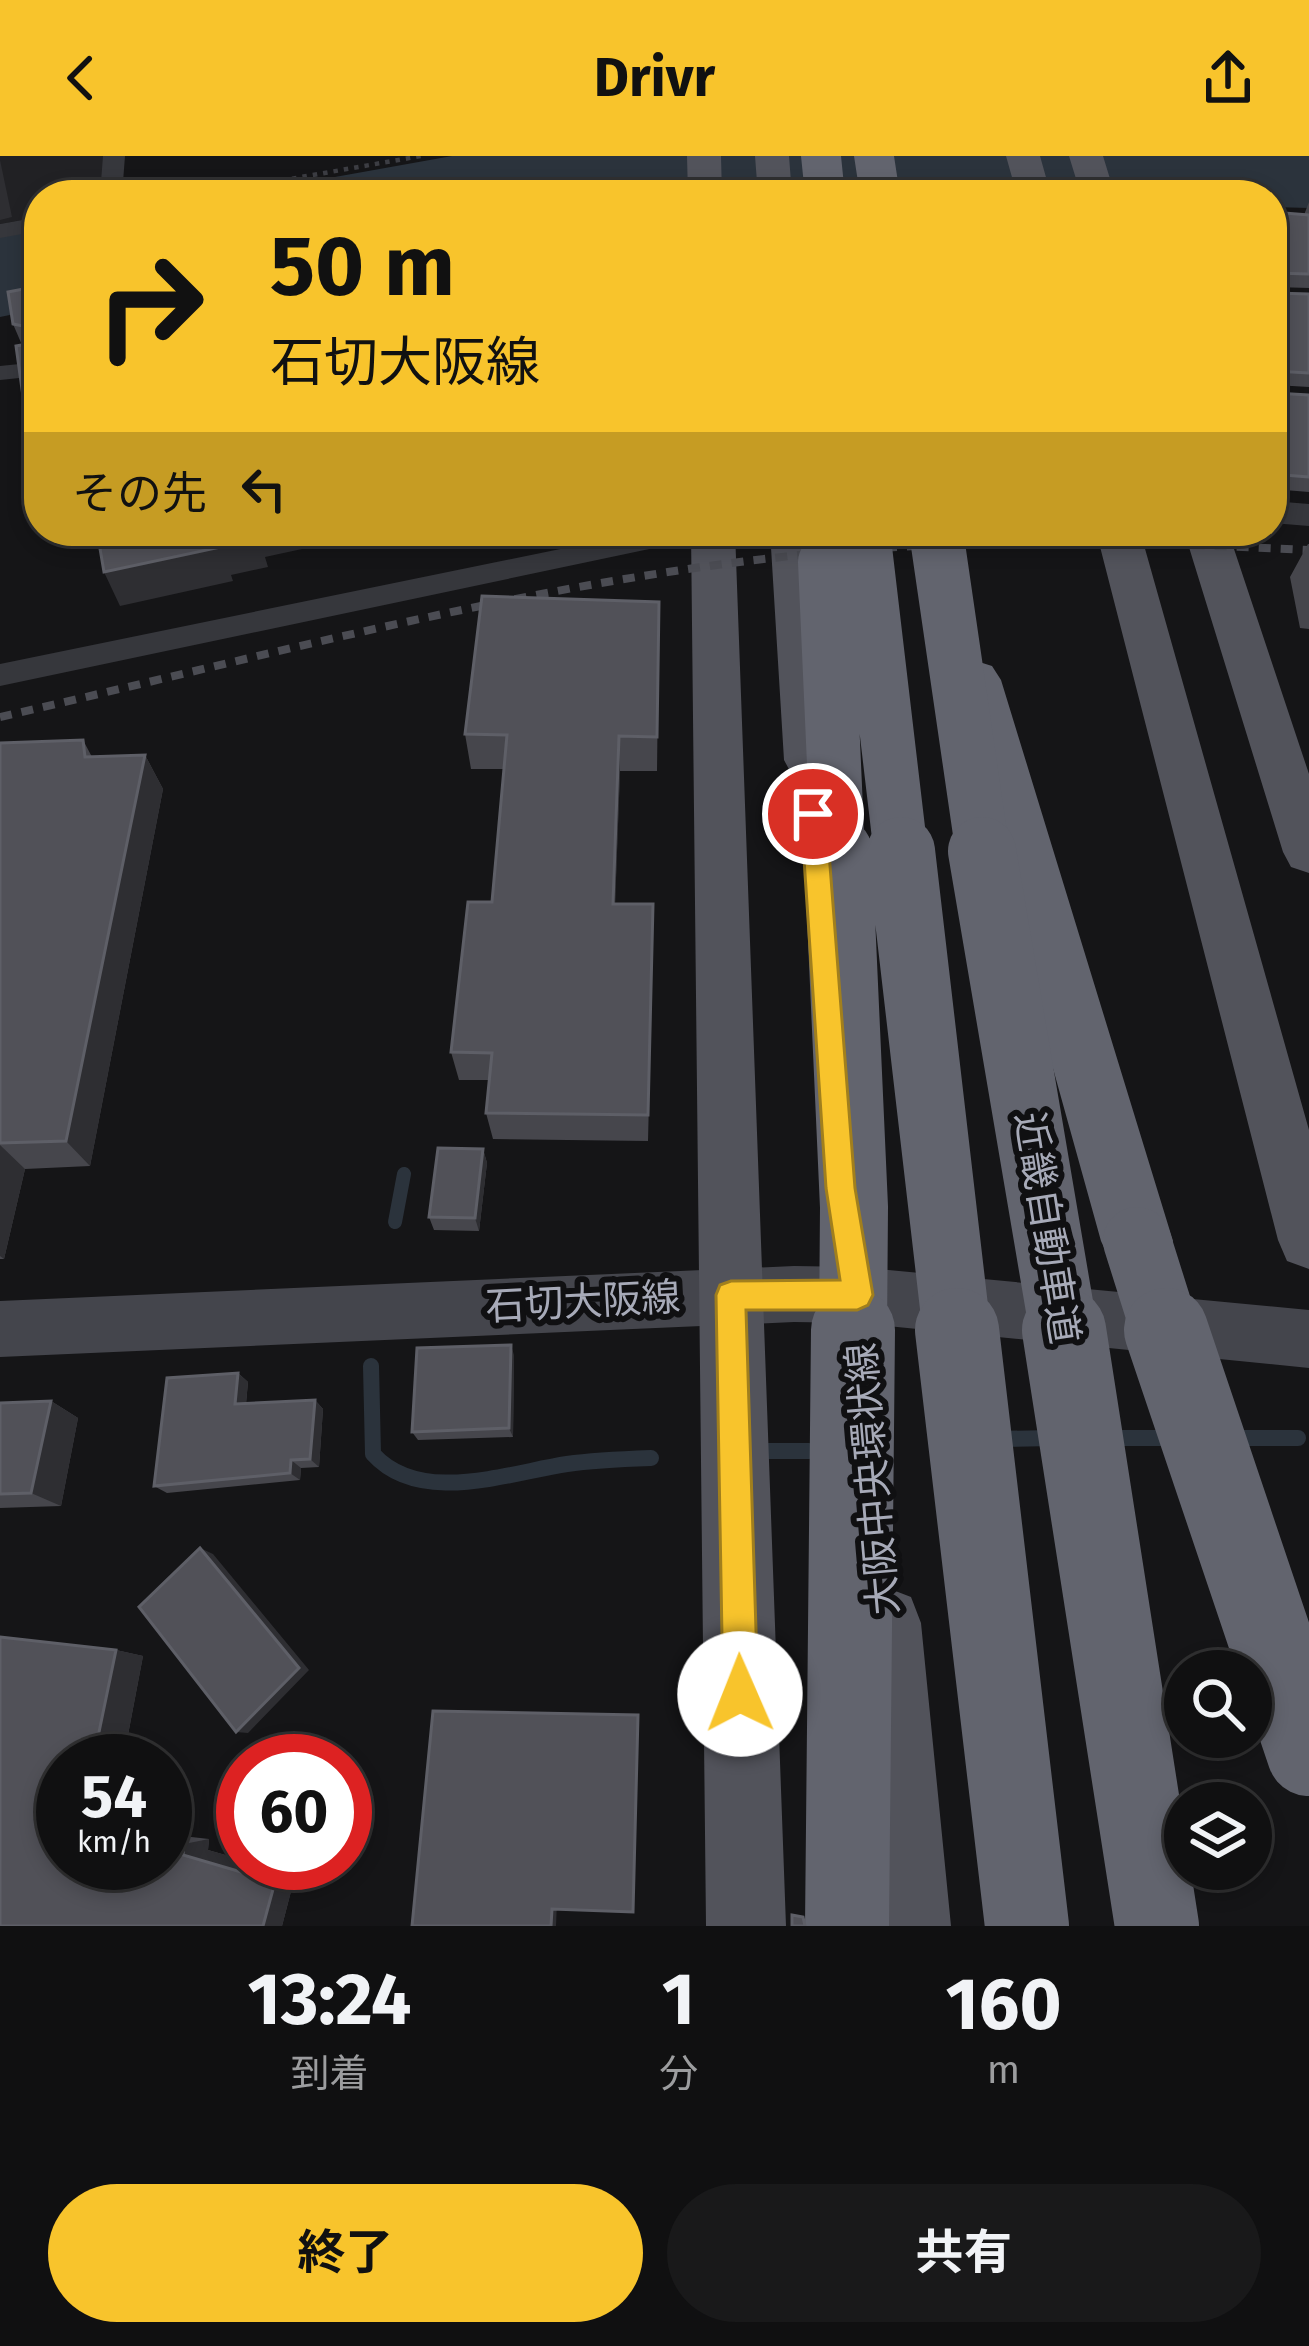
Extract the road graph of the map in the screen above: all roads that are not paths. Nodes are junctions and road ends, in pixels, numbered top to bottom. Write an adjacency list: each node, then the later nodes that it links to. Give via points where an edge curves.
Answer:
1 (620, 546): 9 (street)
2 (713, 546): 12 (main road)
3 (793, 546): 13 (main road, 大阪中央環状線, via 840,1188)
4 (825, 546): 18 (highway, bridge, via 854,1207)
5 (865, 546): 20 (highway, bridge)
6 (1122, 546): 11 (main road)
7 (1211, 546): 10 (main road)
8 (939, 555): 16 (highway, bridge, via 1137,1241); 21 (highway, 近畿自動車道, bridge)
9 (0, 675)
10 (1309, 852)
11 (1309, 1240)
12 (731, 1295): 13 (main road, 石切大阪線); 14 (main road, 石切大阪線); 17 (main road)
13 (857, 1295): 15 (main road, 石切大阪線); 19 (main road, 大阪中央環状線)
14 (0, 1329)
15 (1309, 1339)
16 (1309, 1754)
17 (746, 1926)
18 (847, 1926)
19 (911, 1926)
20 (1027, 1926)
21 (1157, 1926)

